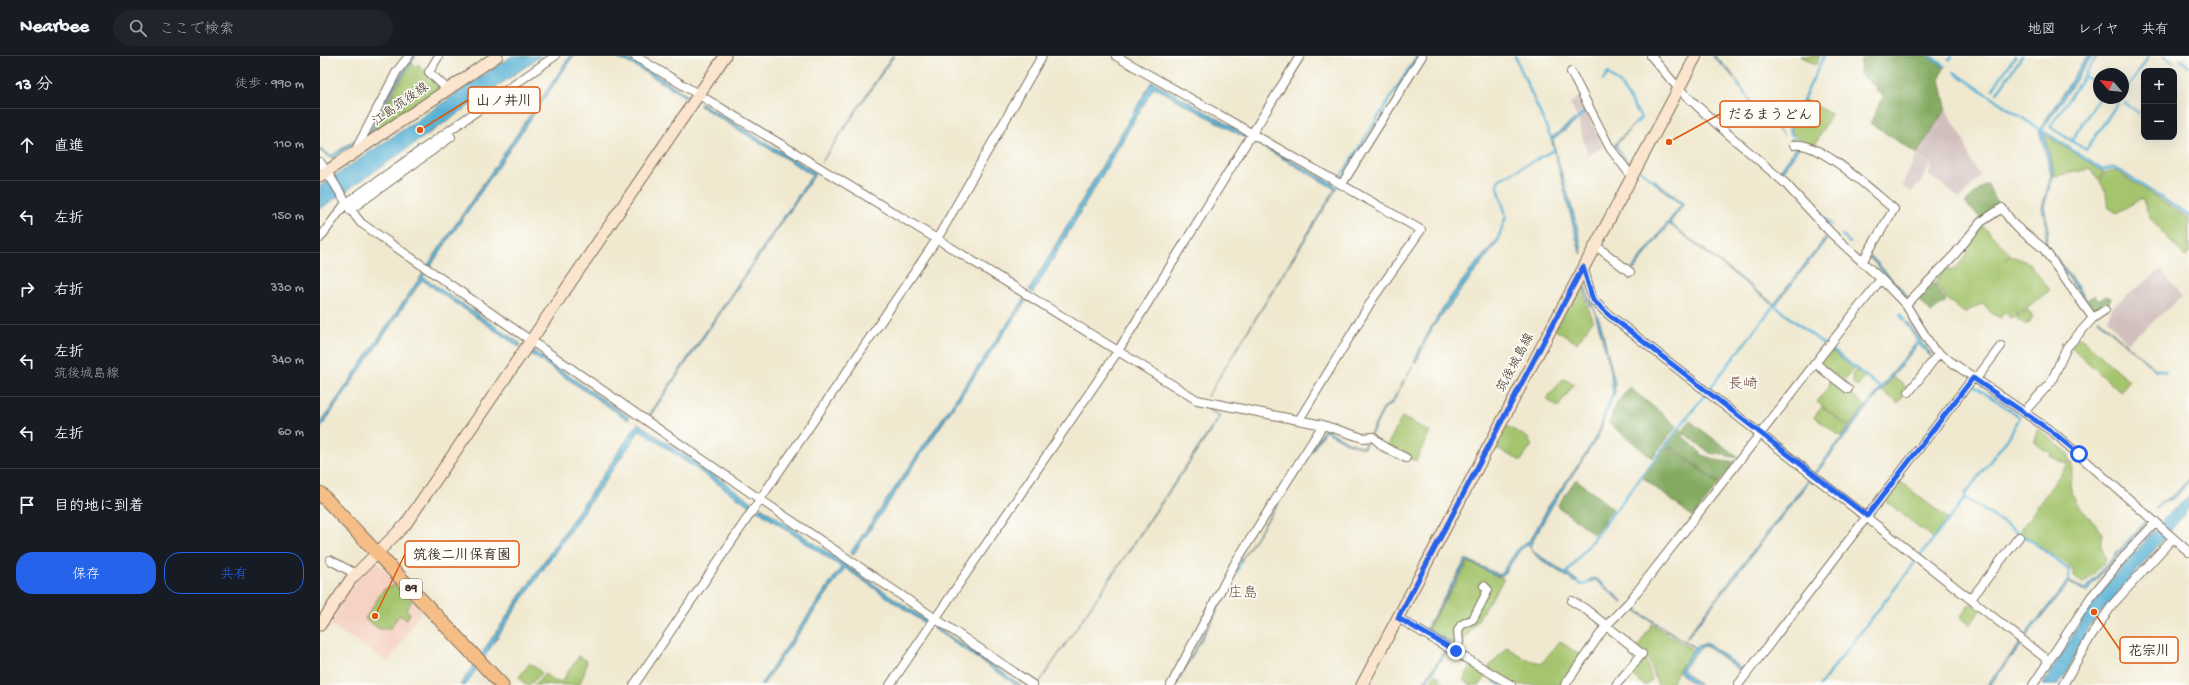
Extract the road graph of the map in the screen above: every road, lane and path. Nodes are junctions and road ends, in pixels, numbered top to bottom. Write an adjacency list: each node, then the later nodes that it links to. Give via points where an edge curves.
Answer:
1 (409, 56): 20 (street, via 397,71)
2 (497, 56): 15 (main road, 江島筑後線)
3 (556, 56): 25 (street)
4 (635, 56): 16 (street)
5 (725, 56): 16 (main road)
6 (1042, 56): 27 (street)
7 (1116, 56): 17 (street)
8 (1300, 56): 17 (street)
9 (1422, 56): 24 (street)
10 (1651, 56): 14 (street)
11 (1696, 56): 14 (main road, 筑後城島線)
12 (438, 57): 15 (street, via 429,72)
13 (1571, 72): 23 (street, via 1610,148)
14 (1679, 89): 23 (main road, 筑後城島線); 29 (street, via 1785,183)
15 (448, 90): 20 (main road, 江島筑後線)
16 (699, 95): 27 (street); 36 (main road)
17 (1252, 133): 24 (street); 38 (street)
18 (451, 137): 25 (street)
19 (1794, 145): 29 (street, via 1801,143 1837,162 1894,209)
20 (352, 156): 22 (main road, 江島筑後線)
21 (320, 162): 22 (street)
22 (326, 175): 25 (street)
23 (1632, 177): 28 (main road, 筑後城島線)
24 (1342, 184): 45 (street, via 1421,230 1374,297)
25 (346, 203): 26 (street); 36 (street, via 361,223)
26 (320, 238)
27 (937, 239): 38 (street); 50 (street)
28 (1595, 245): 30 (main road, 筑後城島線); 31 (street)
29 (1862, 262): 32 (street)
30 (1583, 267): 47 (street, via 1593,300); 62 (main road, 筑後城島線)
31 (1630, 272)
32 (1881, 279): 33 (street); 40 (street)
33 (1906, 305): 35 (street, via 1955,254 1980,222 2002,208 2014,225 2043,248); 39 (street, via 1934,350)
34 (2105, 310): 35 (street)
35 (2093, 318): 44 (street, via 2067,347 2051,382)
36 (531, 341): 50 (street); 55 (main road, via 404,525)
37 (2002, 346): 41 (street)
38 (1118, 351): 45 (street, via 1197,400); 63 (street)
39 (1939, 353): 41 (street); 43 (street)
40 (1815, 363): 42 (street); 47 (street)
41 (1975, 378): 44 (street); 51 (street)
42 (1848, 389)
43 (1909, 392)
44 (2024, 412): 52 (street, via 2054,433)
45 (1299, 420): 46 (street)
46 (1323, 425): 48 (street, via 1363,438 1373,437 1384,447); 72 (street, via 1235,563)
47 (1760, 433): 51 (street); 65 (street, via 1629,602)
48 (1406, 458)
49 (320, 493): 55 (main road, 89)
50 (761, 500): 63 (street); 69 (street)
51 (1867, 516): 60 (street); 77 (street)
52 (2156, 523): 54 (street); 67 (street, via 2091,597)
53 (2019, 537): 60 (street)
54 (2171, 537): 56 (street); 79 (street, via 2113,604)
55 (376, 552): 58 (main road); 68 (main road, 89)
56 (2189, 552)
57 (330, 560): 58 (street)
58 (356, 574): 64 (main road)
59 (1484, 586): 66 (street, via 1488,590 1473,619 1461,625 1458,631 1459,642)
60 (1971, 599): 67 (street)
61 (1572, 601): 65 (street)
62 (1398, 618): 66 (street); 73 (main road, 筑後城島線)
63 (935, 619): 70 (street); 71 (street)
64 (320, 625)
65 (1605, 627): 75 (street); 76 (street, via 1642,654)
66 (1456, 651): 74 (street)
67 (2049, 661): 78 (street)
68 (502, 685)
69 (634, 685)
70 (890, 685)
71 (1033, 685)
72 (1171, 685)
73 (1362, 685)
74 (1511, 685)
75 (1565, 685)
76 (1616, 685)
77 (1738, 685)
78 (2034, 685)
79 (2063, 685)

